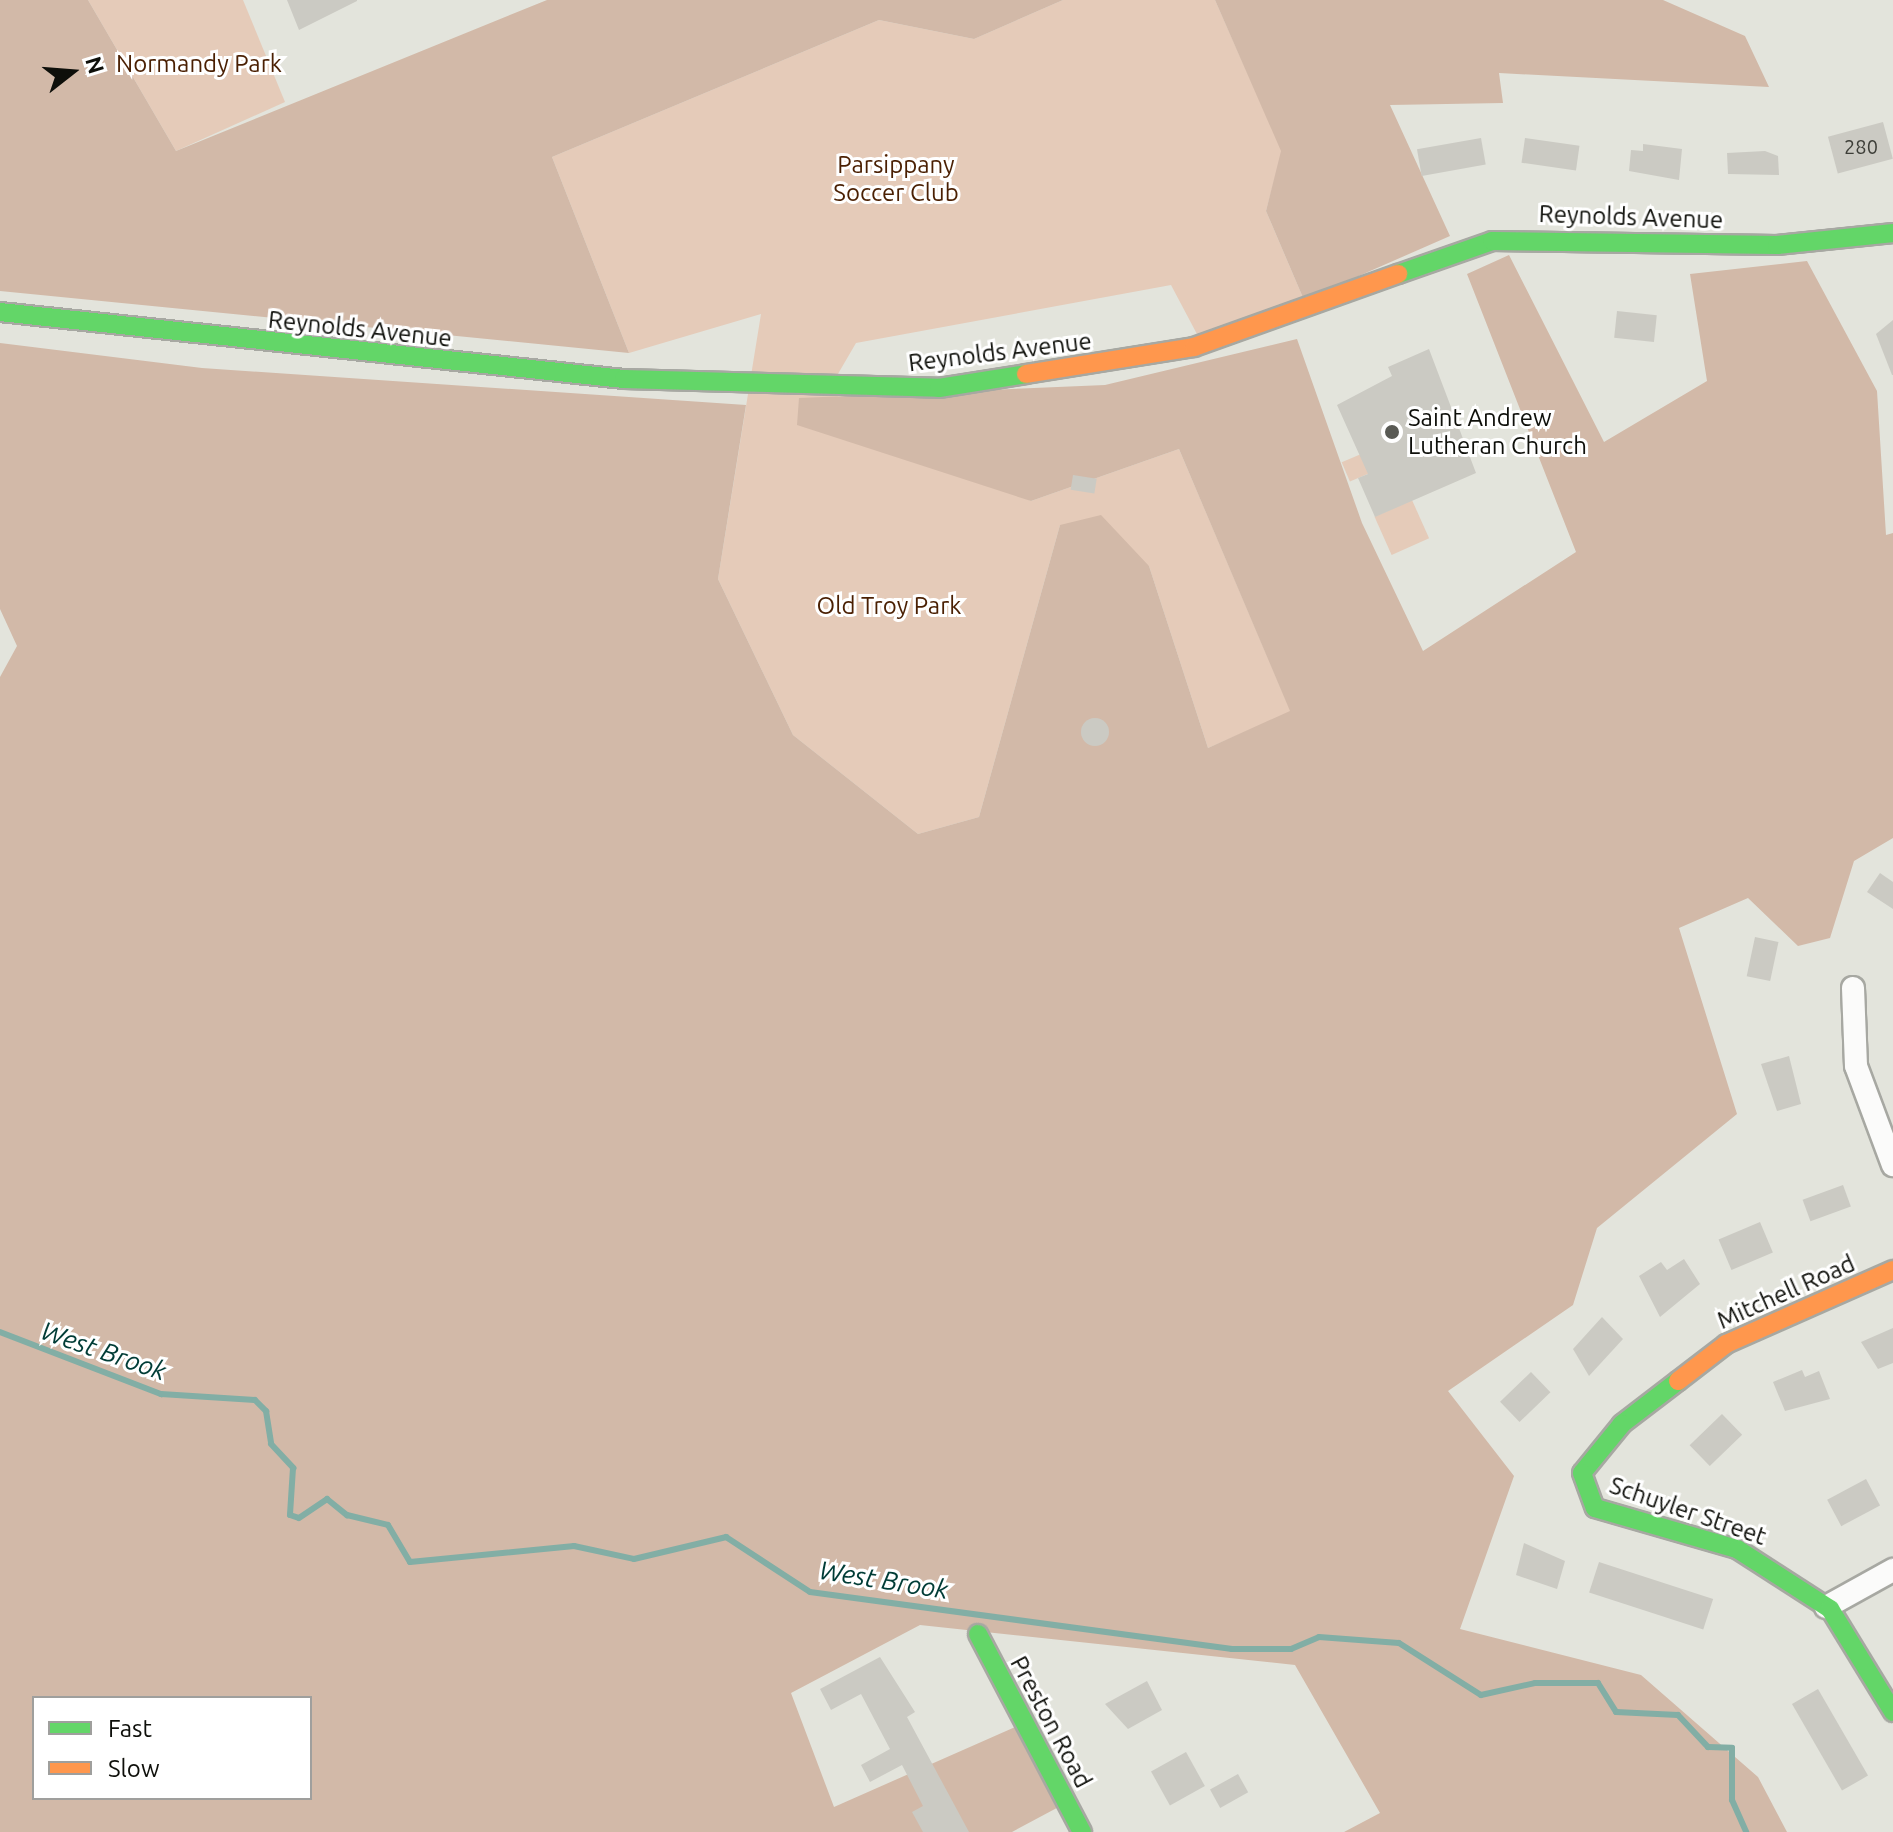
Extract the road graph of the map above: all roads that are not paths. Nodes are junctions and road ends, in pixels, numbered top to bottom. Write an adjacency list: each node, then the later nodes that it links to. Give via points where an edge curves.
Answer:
1 (1893, 233): 2 (street, Reynolds Avenue, via 1777,245 1492,241 1194,347 939,388 624,379)
2 (0, 312)
3 (1853, 988): 4 (street, via 1856,1066)
4 (1893, 1165)
5 (1893, 1270): 6 (street, Mitchell Road, via 1762,1325 1678,1376 1589,1462 1582,1473)
6 (1588, 1499): 8 (street, Schuyler Street, via 1595,1508 1737,1549)
7 (1893, 1570): 8 (street)
8 (1826, 1607): 10 (street, Schuyler Street)
9 (978, 1634): 11 (street, Preston Road)
10 (1893, 1712)
11 (1082, 1832)

